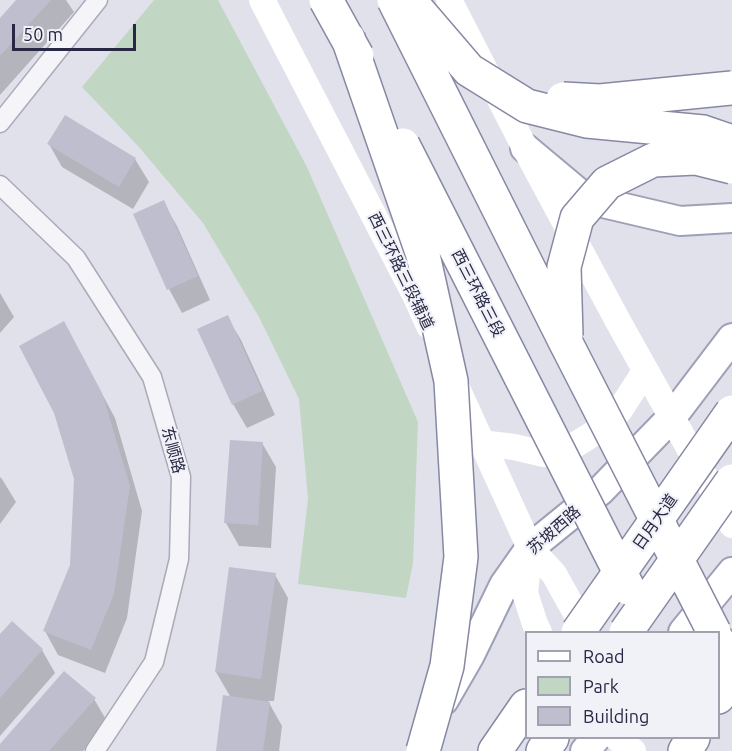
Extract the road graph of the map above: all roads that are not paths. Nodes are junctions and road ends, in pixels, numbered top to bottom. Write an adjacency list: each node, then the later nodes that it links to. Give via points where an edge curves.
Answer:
1 (98, 0): 10 (street)
2 (262, 0): 21 (main road, 西三环路三段辅道, via 415,295)
3 (326, 0): 7 (highway, 西三环路三段, bridge)
4 (394, 0): 17 (highway, bridge)
5 (410, 0): 8 (highway, bridge)
6 (449, 0): 12 (main road)
7 (348, 38): 30 (highway, 西三环路三段, bridge); 43 (highway, bridge, via 423,255 451,381 461,557 447,666)
8 (474, 72): 9 (highway, bridge, via 514,90 550,99 600,101); 11 (highway, bridge, via 527,106 586,121 703,132)
9 (732, 88)
10 (0, 123)
11 (732, 142)
12 (525, 148): 15 (main road, via 586,199 680,221); 18 (main road)
13 (732, 167): 17 (highway, bridge, via 696,158 653,160 607,183 577,218 564,267)
14 (0, 185): 41 (street, 东顺路, via 76,258 152,377 182,477 178,559 154,662)
15 (732, 218)
16 (732, 338): 20 (main road, 苏坡西路)
17 (566, 343): 32 (highway, bridge)
18 (645, 371): 20 (main road); 21 (main road, via 620,411 604,428 575,445 544,454)
19 (732, 412): 27 (highway, 日月大道, bridge)
20 (672, 417): 23 (main road); 24 (main road, 苏坡西路, via 600,491)
21 (481, 443): 24 (main road, 西三环路三段辅道)
22 (732, 482): 29 (highway, bridge)
23 (732, 525)
24 (530, 548): 26 (main road, via 525,592); 28 (main road, 西三环路三段辅道, via 554,574); 42 (main road, 苏坡西路, via 504,585 470,655)
25 (732, 572): 31 (main road)
26 (538, 631)
27 (579, 631)
28 (587, 631)
29 (627, 631)
30 (650, 631)
31 (685, 631)
32 (713, 631)
33 (720, 645): 34 (highway)
34 (732, 667)
35 (732, 676): 36 (highway)
36 (720, 694)
37 (525, 707): 40 (highway)
38 (595, 739): 44 (main road)
39 (618, 739): 45 (main road)
40 (496, 750)
41 (95, 751)
42 (415, 751)
43 (423, 751)
44 (585, 751)
45 (633, 751)

